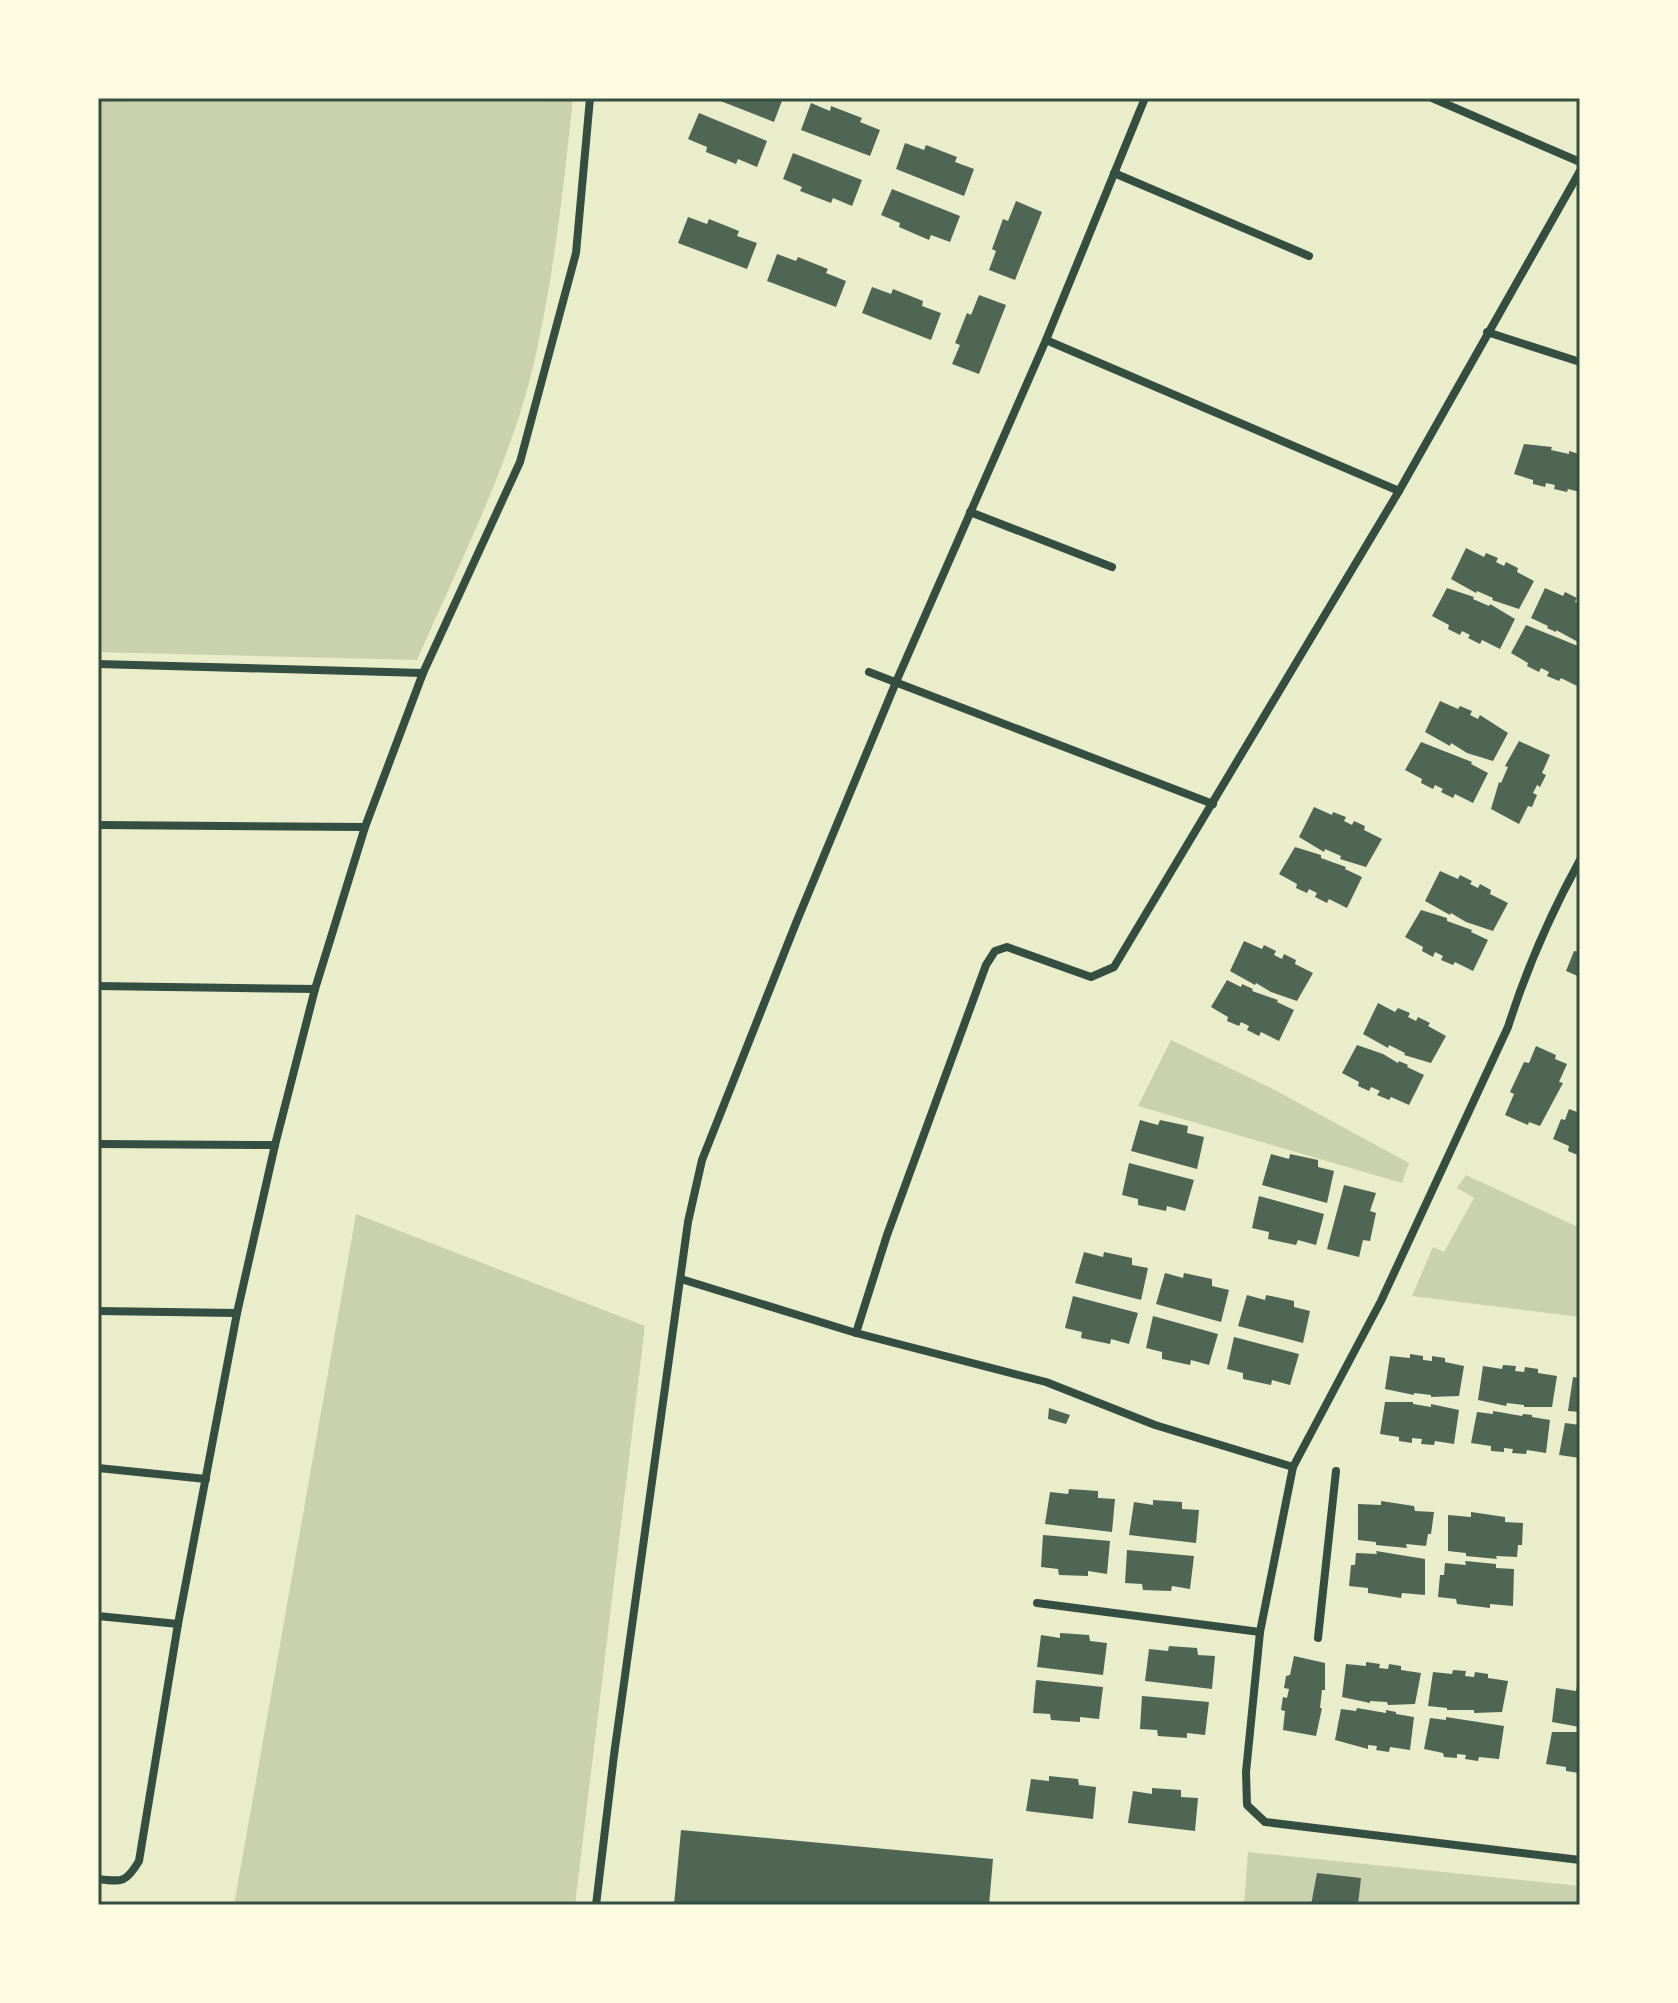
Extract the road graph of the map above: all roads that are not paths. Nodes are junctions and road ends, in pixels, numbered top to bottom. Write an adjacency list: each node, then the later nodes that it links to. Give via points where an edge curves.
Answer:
1 (590, 98): 16 (street, via 576,253 520,462)
2 (1145, 98): 6 (street)
3 (1432, 98): 4 (street)
4 (1580, 162)
5 (1580, 171): 8 (street)
6 (1114, 173): 7 (street); 9 (street)
7 (1309, 256)
8 (1487, 332): 10 (street); 11 (street)
9 (1046, 340): 11 (street); 12 (street)
10 (1580, 362)
11 (1399, 491): 18 (street)
12 (970, 512): 13 (street); 17 (street)
13 (1112, 567)
14 (98, 664): 16 (street)
15 (869, 672): 17 (street)
16 (423, 673): 20 (street)
17 (896, 682): 18 (street); 26 (street, via 702,1160)
18 (1213, 804): 29 (street, via 1114,967 1091,977 1007,947 995,951 887,1235)
19 (98, 825): 20 (street)
20 (365, 827): 23 (street)
21 (1580, 860): 30 (street, via 1387,1289)
22 (98, 986): 23 (street)
23 (315, 989): 25 (street)
24 (98, 1144): 25 (street)
25 (275, 1145): 28 (street)
26 (681, 1279): 29 (street); 41 (street)
27 (98, 1311): 28 (street)
28 (237, 1313): 33 (street)
29 (856, 1333): 30 (street, via 1046,1382 1155,1425)
30 (1293, 1467): 37 (street)
31 (98, 1468): 33 (street)
32 (1336, 1471): 38 (street)
33 (206, 1479): 36 (street)
34 (1037, 1603): 37 (street)
35 (98, 1616): 36 (street)
36 (178, 1624): 40 (street, via 139,1861 120,1881)
37 (1260, 1632): 39 (street, via 1246,1772 1247,1805 1265,1822)
38 (1318, 1638)
39 (1580, 1860)
40 (98, 1879)
41 (596, 1905)

